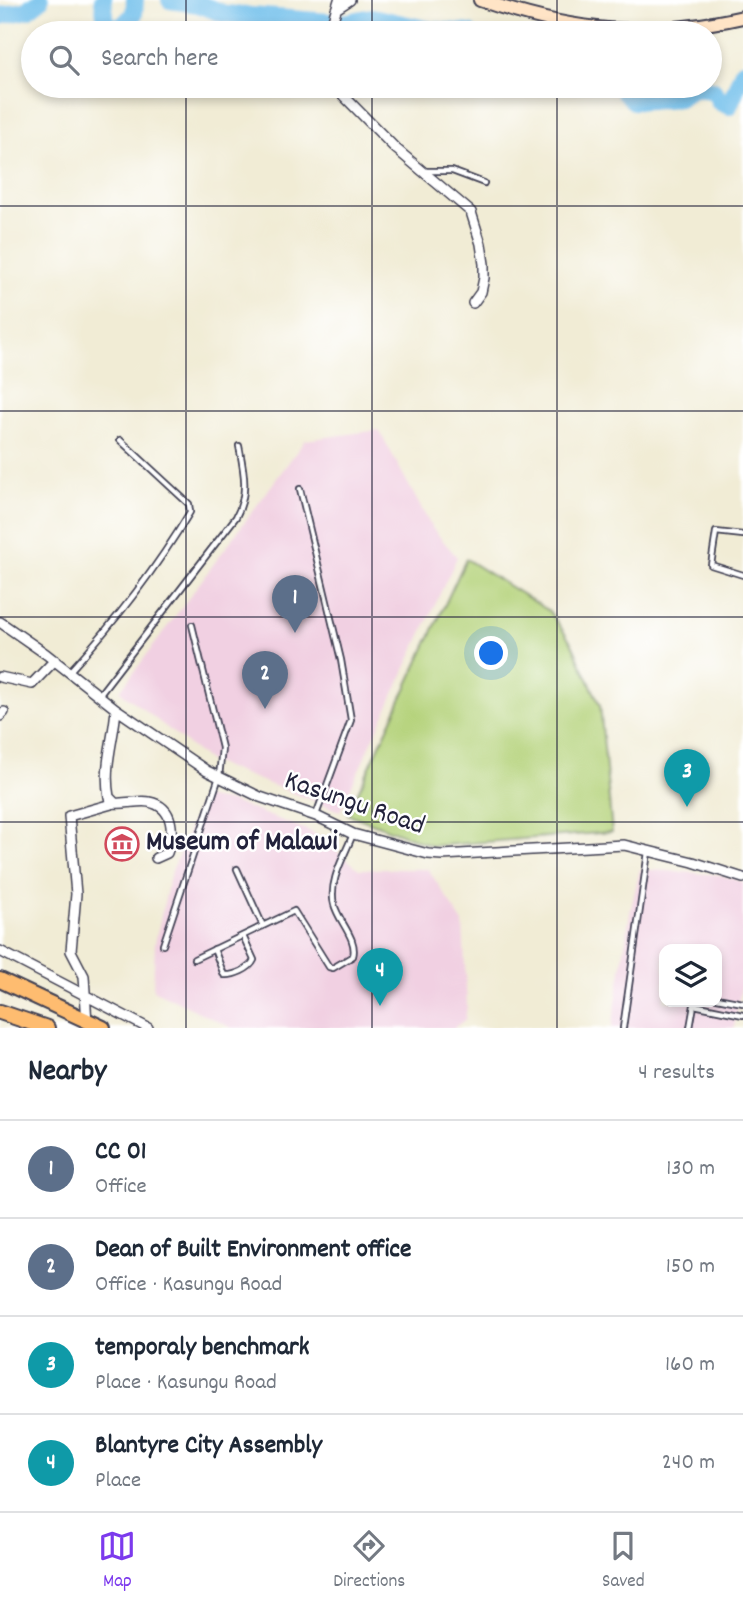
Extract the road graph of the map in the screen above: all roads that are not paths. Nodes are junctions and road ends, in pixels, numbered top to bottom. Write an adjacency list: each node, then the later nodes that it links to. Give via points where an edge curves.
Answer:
1 (350, 0): 3 (street)
2 (480, 0): 5 (main road)
3 (336, 9)
4 (743, 17): 6 (main road)
5 (554, 21)
6 (719, 21)
7 (346, 98): 8 (street)
8 (424, 171): 9 (lane, via 452,171); 10 (street, via 471,212 484,264 481,292)
9 (484, 183)
10 (473, 303)
11 (120, 440): 19 (lane, via 189,504 190,512 129,601)
12 (239, 446): 21 (lane, via 246,492 236,517)
13 (300, 488): 25 (lane, via 351,720)
14 (743, 535): 15 (lane, via 716,532 711,565)
15 (743, 575)
16 (0, 622): 18 (street, Kasungu Road)
17 (192, 625): 23 (lane, via 222,748)
18 (55, 660): 19 (street, Kasungu Road); 20 (street, via 32,684)
19 (70, 672): 21 (street, Kasungu Road)
20 (0, 677)
21 (99, 695): 22 (street, Kasungu Road)
22 (116, 709): 23 (street, Kasungu Road); 24 (street, via 108,766 109,797)
23 (219, 777): 25 (street, Kasungu Road); 33 (lane)
24 (115, 803): 28 (street, via 149,802 167,814 170,845 167,853); 38 (street, via 69,816 76,894 71,951 84,976)
25 (316, 816): 26 (street, Kasungu Road)
26 (353, 834): 27 (street, Kasungu Road, via 428,854 624,845); 31 (lane, via 334,884 334,904 354,956 329,967 296,912)
27 (649, 851): 30 (street, Kasungu Road); 49 (lane)
28 (156, 858)
29 (237, 869): 31 (lane)
30 (743, 878)
31 (263, 926): 32 (lane)
32 (243, 936): 34 (lane); 34 (lane, via 254,960 249,967 224,975)
33 (163, 945)
34 (214, 950): 36 (lane)
35 (0, 951): 38 (street)
36 (194, 959)
37 (0, 980): 45 (highway)
38 (85, 997): 45 (street); 48 (street)
39 (722, 999): 40 (lane)
40 (743, 1003)
41 (693, 1007): 50 (lane)
42 (710, 1007): 44 (lane)
43 (0, 1012): 46 (highway)
44 (743, 1015)
45 (87, 1024): 47 (highway)
46 (47, 1028)
47 (103, 1028)
48 (148, 1028)
49 (623, 1028)
50 (690, 1028)

